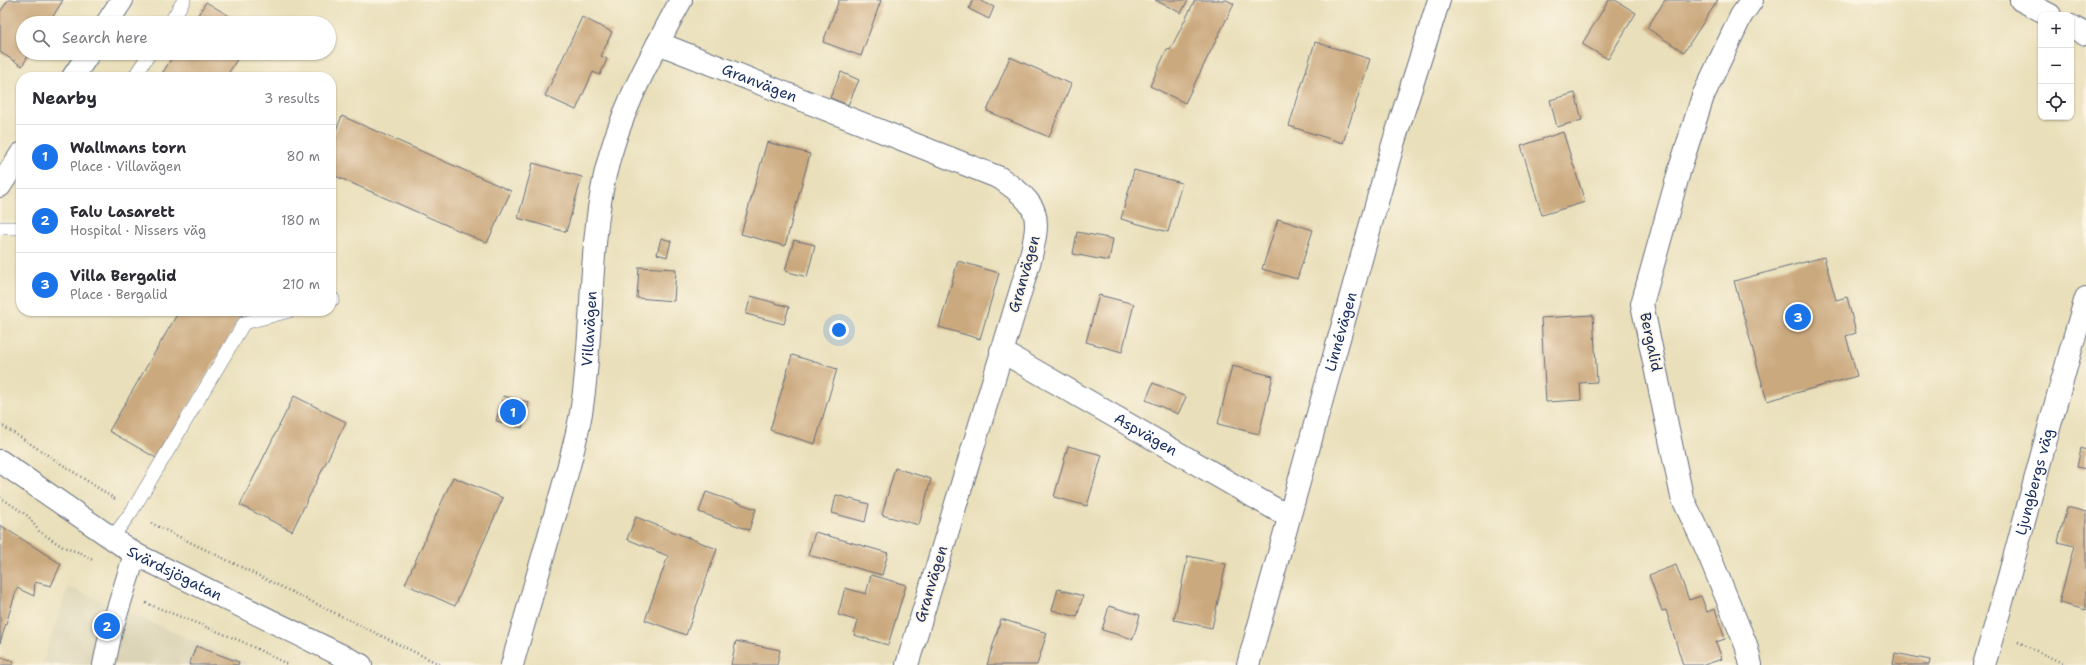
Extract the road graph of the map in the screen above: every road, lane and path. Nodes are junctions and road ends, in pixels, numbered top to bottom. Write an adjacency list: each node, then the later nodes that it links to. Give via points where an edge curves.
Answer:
1 (122, 0): 8 (street)
2 (184, 0): 9 (lane)
3 (681, 0): 12 (street, Villavägen)
4 (1439, 0): 27 (street, Linnévägen, via 1394,141)
5 (1752, 0): 37 (street, Bergalid, via 1740,16 1703,96 1642,304 1682,497 1707,550 1746,645)
6 (2021, 0): 7 (street)
7 (2044, 12)
8 (112, 16)
9 (174, 16)
10 (2074, 28): 11 (street)
11 (2086, 34)
12 (658, 43): 23 (street, Granvägen, via 1000,178 1019,192 1030,204 1036,217 1037,230); 34 (street, Villavägen, via 615,138 605,175 594,258 580,414 565,478)
13 (84, 60): 15 (street)
14 (145, 60): 16 (lane)
15 (76, 72)
16 (137, 72)
17 (16, 162): 18 (street)
18 (0, 186)
19 (0, 228): 20 (lane)
20 (16, 228)
21 (2086, 298): 30 (street, Ljungbergs väg)
22 (270, 316): 26 (lane, via 244,323)
23 (1001, 351): 27 (street, Aspvägen); 35 (street, Granvägen)
24 (0, 424): 26 (path)
25 (0, 461): 28 (street, Svärdsjögatan)
26 (132, 511): 28 (lane); 33 (path)
27 (1289, 517): 36 (street, Linnévägen)
28 (112, 538): 29 (street, Svärdsjögatan)
29 (135, 554): 31 (street, via 111,631); 32 (street, Svärdsjögatan)
30 (1994, 630): 38 (street, Ljungbergs väg); 39 (path)
31 (104, 665)
32 (361, 665)
33 (441, 665)
34 (512, 665)
35 (907, 665)
36 (1248, 665)
37 (1751, 665)
38 (1984, 665)
39 (2066, 665)

